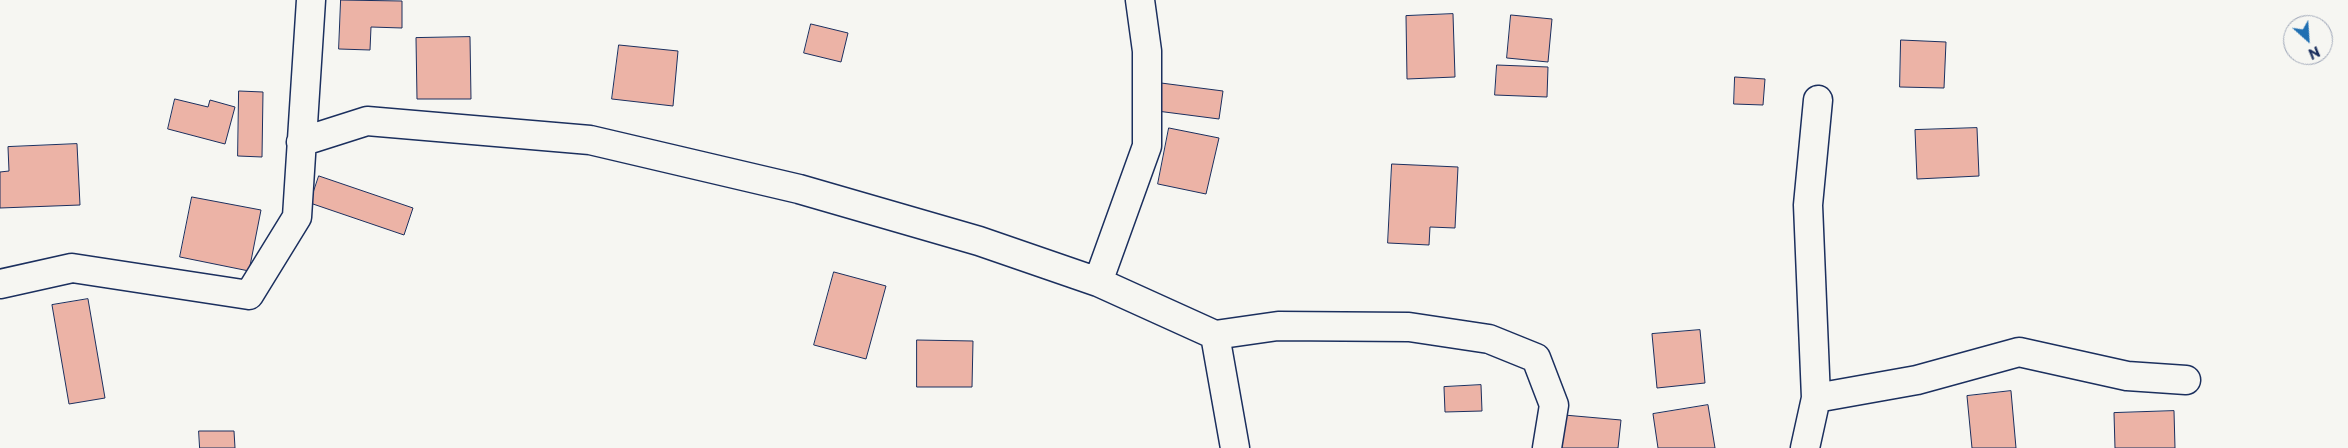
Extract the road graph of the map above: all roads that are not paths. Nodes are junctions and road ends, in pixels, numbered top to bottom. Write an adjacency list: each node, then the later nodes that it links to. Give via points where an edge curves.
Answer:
1 (311, 0): 4 (street)
2 (1140, 0): 5 (street, via 1147,51 1146,146)
3 (1818, 100): 9 (street, via 1808,206)
4 (302, 142): 5 (street, via 367,121 590,140 799,189 979,241); 6 (street, via 298,217 249,294 72,268)
5 (1098, 282): 7 (street)
6 (0, 284)
7 (1215, 335): 10 (street); 11 (street, via 1278,326 1409,327 1489,339 1536,358 1554,405)
8 (2186, 380): 9 (street, via 2127,376 2019,352 1917,380)
9 (1816, 398): 12 (street)
10 (1235, 448)
11 (1547, 448)
12 (1805, 448)

